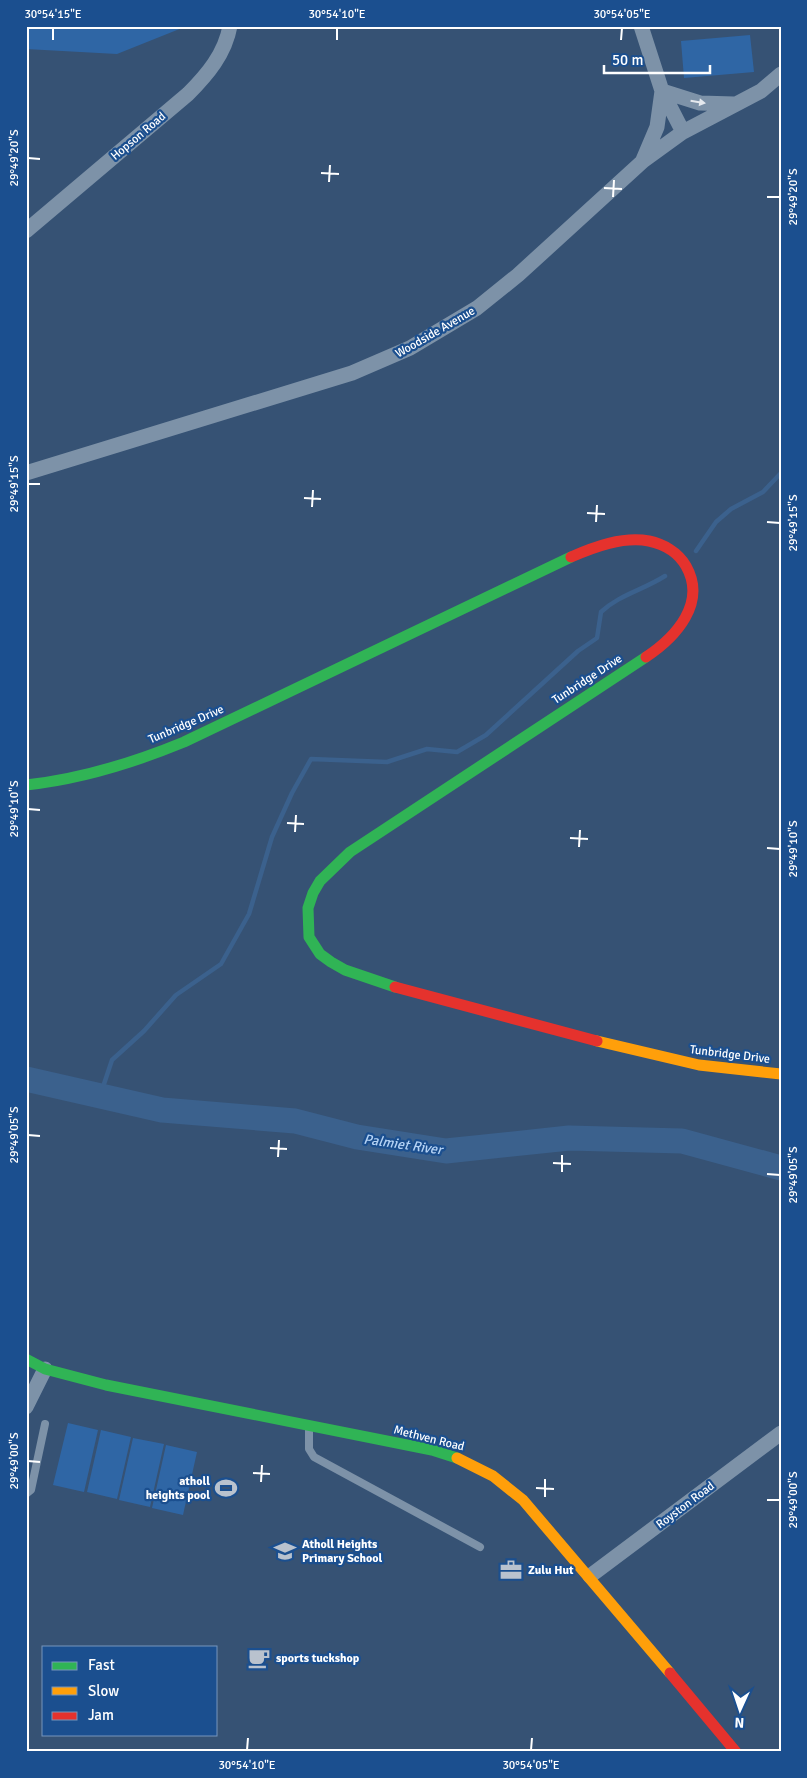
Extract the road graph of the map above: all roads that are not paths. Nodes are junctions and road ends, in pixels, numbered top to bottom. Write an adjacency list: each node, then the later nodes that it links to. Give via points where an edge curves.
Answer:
1 (230, 26): 8 (street, Hopson Road, via 217,60 206,77)
2 (641, 26): 4 (street)
3 (781, 74): 5 (street, Woodside Avenue, via 761,91)
4 (662, 90): 5 (street, one-way to 5, via 700,103); 6 (street); 7 (street, via 657,127)
5 (736, 104): 6 (street, Woodside Avenue)
6 (682, 132): 7 (street, Woodside Avenue)
7 (643, 161): 9 (street, Woodside Avenue, via 518,275 459,320 410,348 336,378)
8 (26, 231)
9 (26, 473)
10 (26, 785): 11 (street, Tunbridge Drive, via 68,779 134,762 226,722 576,555 637,540 667,546 679,555 686,566 693,593 687,617 669,640 350,852 332,867 313,893 308,908 309,937 320,954 345,970 409,992 658,1057)
11 (781, 1074)
12 (26, 1359): 13 (street, Methven Road)
13 (45, 1368): 14 (street); 16 (street, Methven Road, via 106,1385)
14 (26, 1407)
15 (45, 1424): 18 (lane, via 32,1490)
16 (310, 1426): 19 (lane, via 309,1450 314,1457); 20 (street, Methven Road, via 432,1450 456,1457 494,1476 524,1500)
17 (781, 1434): 20 (street, Royston Road)
18 (26, 1494)
19 (480, 1547)
20 (590, 1576): 21 (street, Methven Road)
21 (722, 1745): 22 (street, Methven Road)
22 (736, 1752)

